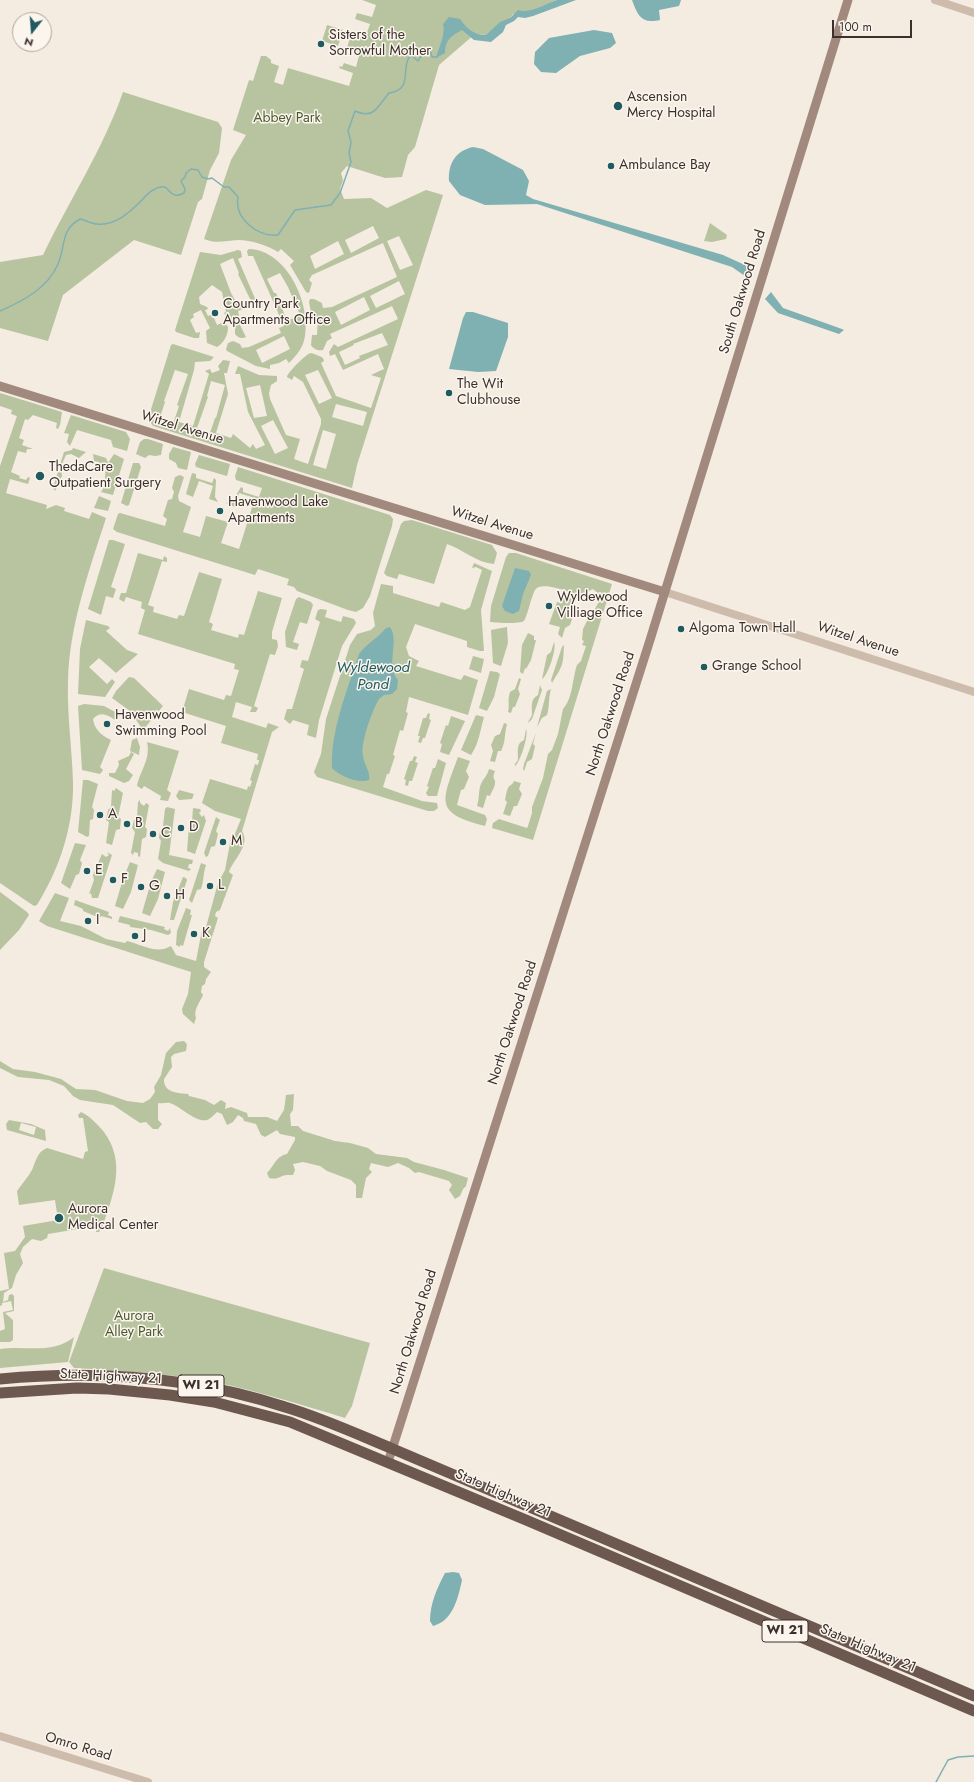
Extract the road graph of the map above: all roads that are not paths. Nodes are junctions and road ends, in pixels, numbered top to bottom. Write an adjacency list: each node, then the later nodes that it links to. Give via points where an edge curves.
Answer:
1 (848, 0): 5 (main road, South Oakwood Road)
2 (935, 0): 3 (street)
3 (974, 13)
4 (0, 386): 5 (main road, Witzel Avenue)
5 (665, 592): 6 (street, Witzel Avenue); 10 (main road, North Oakwood Road)
6 (974, 692)
7 (0, 1379): 10 (highway, State Highway 21 / WI 21, via 102,1375 184,1383 284,1406)
8 (0, 1393): 9 (highway, State Highway 21 / WI 21, via 77,1388 170,1395 255,1412)
9 (324, 1435): 10 (highway, via 333,1434 381,1450); 11 (highway, State Highway 21 / WI 21)
10 (392, 1449): 11 (main road, North Oakwood Road); 12 (highway, State Highway 21 / WI 21)
11 (388, 1462): 12 (highway, via 401,1459 429,1469); 14 (highway, State Highway 21 / WI 21)
12 (448, 1472): 13 (highway, State Highway 21 / WI 21)
13 (974, 1696)
14 (974, 1711)
15 (0, 1736): 16 (street, Omro Road)
16 (148, 1782)

